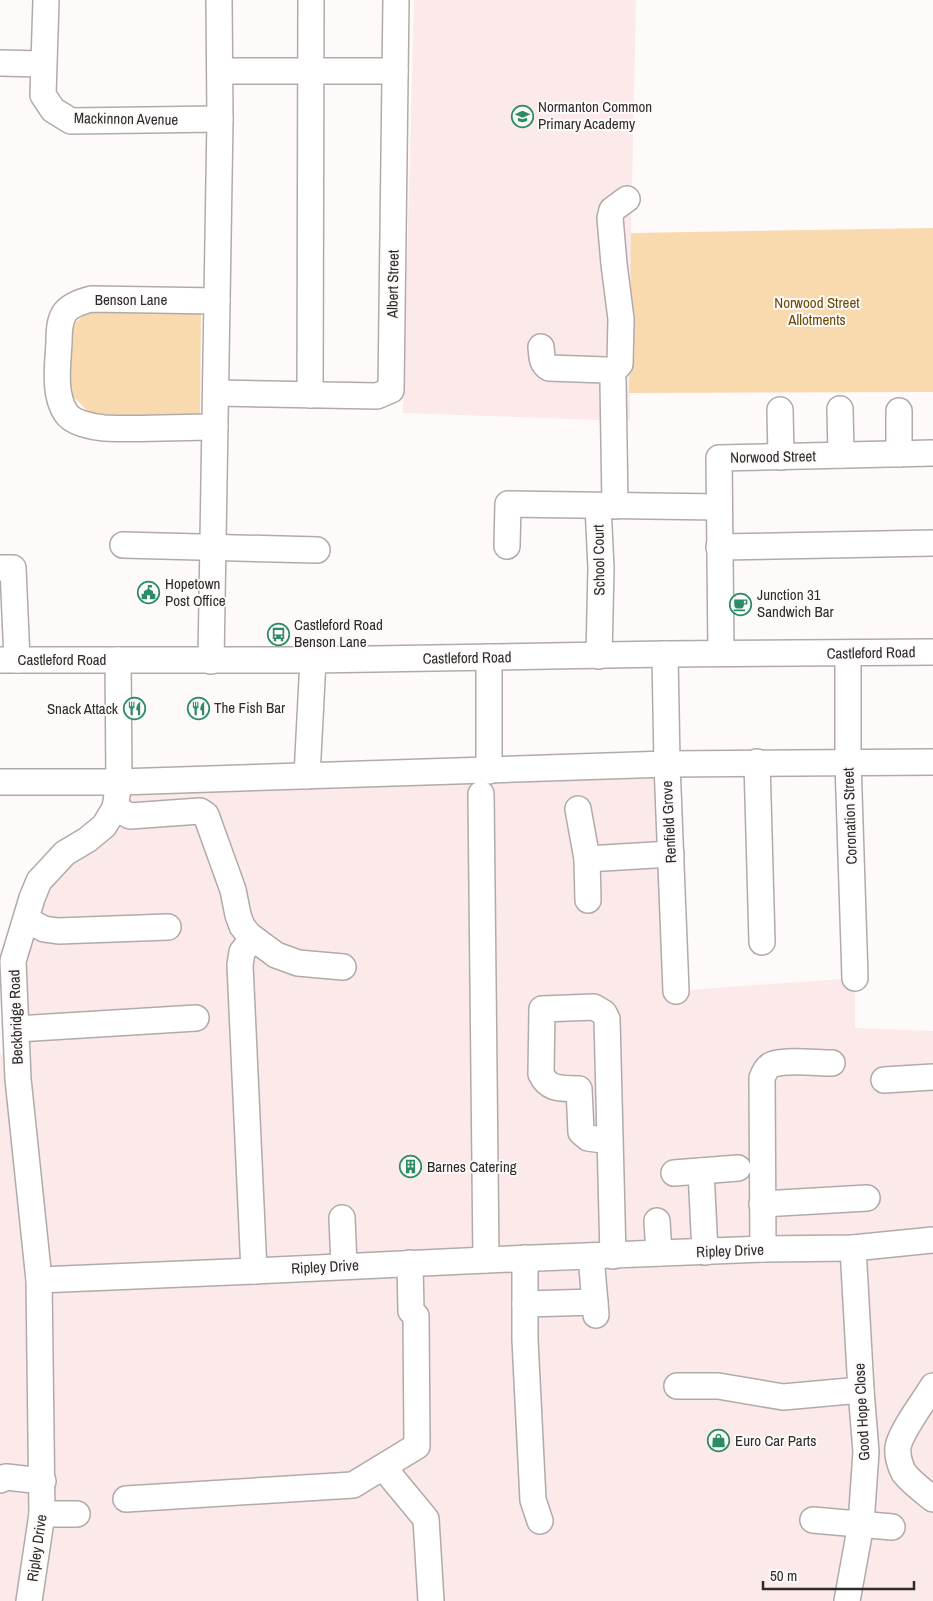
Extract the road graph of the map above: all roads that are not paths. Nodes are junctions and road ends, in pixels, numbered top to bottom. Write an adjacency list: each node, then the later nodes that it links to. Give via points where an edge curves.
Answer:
1 (46, 0): 6 (street, Mackinnon Avenue)
2 (219, 0): 7 (street)
3 (311, 0): 8 (street)
4 (396, 0): 9 (street, Albert Street)
5 (0, 63): 6 (street)
6 (42, 64): 10 (street, Mackinnon Avenue, via 42,95 53,110 71,121)
7 (220, 71): 8 (street); 10 (street)
8 (310, 71): 9 (street); 16 (street)
9 (395, 71): 16 (street, Albert Street, via 391,390 377,396)
10 (220, 119): 12 (street)
11 (627, 199): 14 (street, via 612,210 610,218 621,319 620,364)
12 (217, 301): 15 (street); 20 (street, Benson Lane, via 91,298 74,304 63,314 59,331 58,383 63,408 78,422 103,428)
13 (541, 347): 14 (street, via 546,367 606,370)
14 (611, 374): 25 (street)
15 (216, 394): 16 (street, Albert Street); 20 (street)
16 (310, 395)
17 (780, 410): 24 (street)
18 (840, 410): 23 (street)
19 (899, 411): 22 (street)
20 (215, 427): 31 (street)
21 (933, 453): 22 (street, Norwood Street)
22 (899, 454): 23 (street, Norwood Street)
23 (840, 455): 24 (street, Norwood Street)
24 (781, 457): 26 (street, Norwood Street, via 719,458)
25 (606, 506): 26 (street); 29 (street, School Court, via 508,504); 38 (street, School Court, via 601,568)
26 (719, 507): 30 (street, Norwood Street)
27 (933, 543): 30 (street)
28 (123, 545): 31 (street)
29 (507, 546)
30 (719, 547): 35 (street, Norwood Street)
31 (214, 548): 32 (street); 43 (street)
32 (318, 550)
33 (0, 568): 40 (street, via 13,568)
34 (933, 652): 37 (street, Castleford Road)
35 (721, 653): 36 (street, Castleford Road); 37 (street, Castleford Road)
36 (664, 654): 38 (street, Castleford Road); 47 (street, Renfield Grove)
37 (848, 654): 45 (street, Coronation Street)
38 (600, 656): 39 (street, Castleford Road)
39 (490, 657): 42 (street, Castleford Road); 48 (street)
40 (9, 660): 41 (street, Castleford Road)
41 (118, 660): 43 (street, Castleford Road); 51 (street)
42 (313, 660): 43 (street, Castleford Road); 49 (street)
43 (210, 661)
44 (757, 762): 45 (street); 47 (street); 60 (street)
45 (848, 762): 46 (street); 63 (street, Coronation Street)
46 (933, 762)
47 (667, 764): 48 (street); 54 (street, Renfield Grove)
48 (489, 771): 49 (street)
49 (307, 776): 51 (street)
50 (0, 782): 51 (street)
51 (117, 794): 57 (street, Beckbridge Road, via 104,826 65,853 39,881); 59 (street, via 130,816 200,811 206,815 233,890 242,926)
52 (481, 794): 86 (street)
53 (578, 809): 55 (street)
54 (671, 854): 55 (street); 64 (street, Renfield Grove)
55 (587, 859): 56 (street)
56 (588, 900)
57 (27, 920): 58 (street, via 44,929 58,931); 61 (street, Beckbridge Road)
58 (168, 927)
59 (253, 938): 62 (street, via 276,955 298,964); 89 (street, via 242,952 240,965)
60 (762, 942)
61 (7, 962): 66 (street, Beckbridge Road)
62 (343, 967)
63 (855, 978)
64 (676, 991)
65 (196, 1018): 66 (street)
66 (17, 1029): 69 (street, Beckbridge Road)
67 (832, 1063): 76 (street, via 784,1062 765,1070 762,1078)
68 (933, 1078): 70 (street)
69 (9, 1079): 90 (street, Beckbridge Road)
70 (884, 1080)
71 (610, 1141): 71 (street, via 588,1138 581,1132 579,1089 552,1087 545,1082 541,1074 542,1009 594,1007 604,1013 607,1019); 84 (street)
72 (738, 1168): 73 (street)
73 (701, 1170): 74 (street); 82 (street)
74 (674, 1173)
75 (867, 1198): 76 (street)
76 (762, 1204): 81 (street)
77 (342, 1218): 88 (street)
78 (658, 1221): 83 (street)
79 (933, 1240): 80 (street, Ripley Drive)
80 (852, 1248): 81 (street, Ripley Drive); 94 (street, Good Hope Close)
81 (763, 1249): 82 (street, Ripley Drive)
82 (705, 1252): 83 (street, Ripley Drive)
83 (659, 1253): 84 (street, Ripley Drive)
84 (602, 1256): 85 (street, Ripley Drive); 91 (street, via 596,1309)
85 (525, 1258): 86 (street, Ripley Drive); 91 (street)
86 (486, 1260): 87 (street, Ripley Drive)
87 (410, 1263): 88 (street, Ripley Drive); 95 (street, via 411,1311 416,1316 417,1446)
88 (344, 1266): 89 (street, Ripley Drive)
89 (254, 1271): 90 (street, Ripley Drive)
90 (39, 1280): 97 (street, Ripley Drive)
91 (525, 1304): 103 (street, via 533,1500)
92 (677, 1386): 94 (street, via 718,1386 783,1398)
93 (933, 1386): 99 (street, via 902,1436 898,1456 904,1472)
94 (861, 1390): 104 (street, Good Hope Close, via 866,1452)
95 (382, 1467): 98 (street, via 353,1485); 107 (street, via 426,1519)
96 (0, 1480): 97 (street, via 6,1477)
97 (43, 1480): 100 (street, Ripley Drive)
98 (126, 1499)
99 (933, 1499)
100 (42, 1514): 101 (street); 106 (street, Ripley Drive)
101 (77, 1514)
102 (813, 1520): 104 (street)
103 (540, 1521)
104 (861, 1524): 105 (street); 108 (street, Good Hope Close)
105 (892, 1527)
106 (30, 1601)
107 (431, 1601)
108 (847, 1601)

